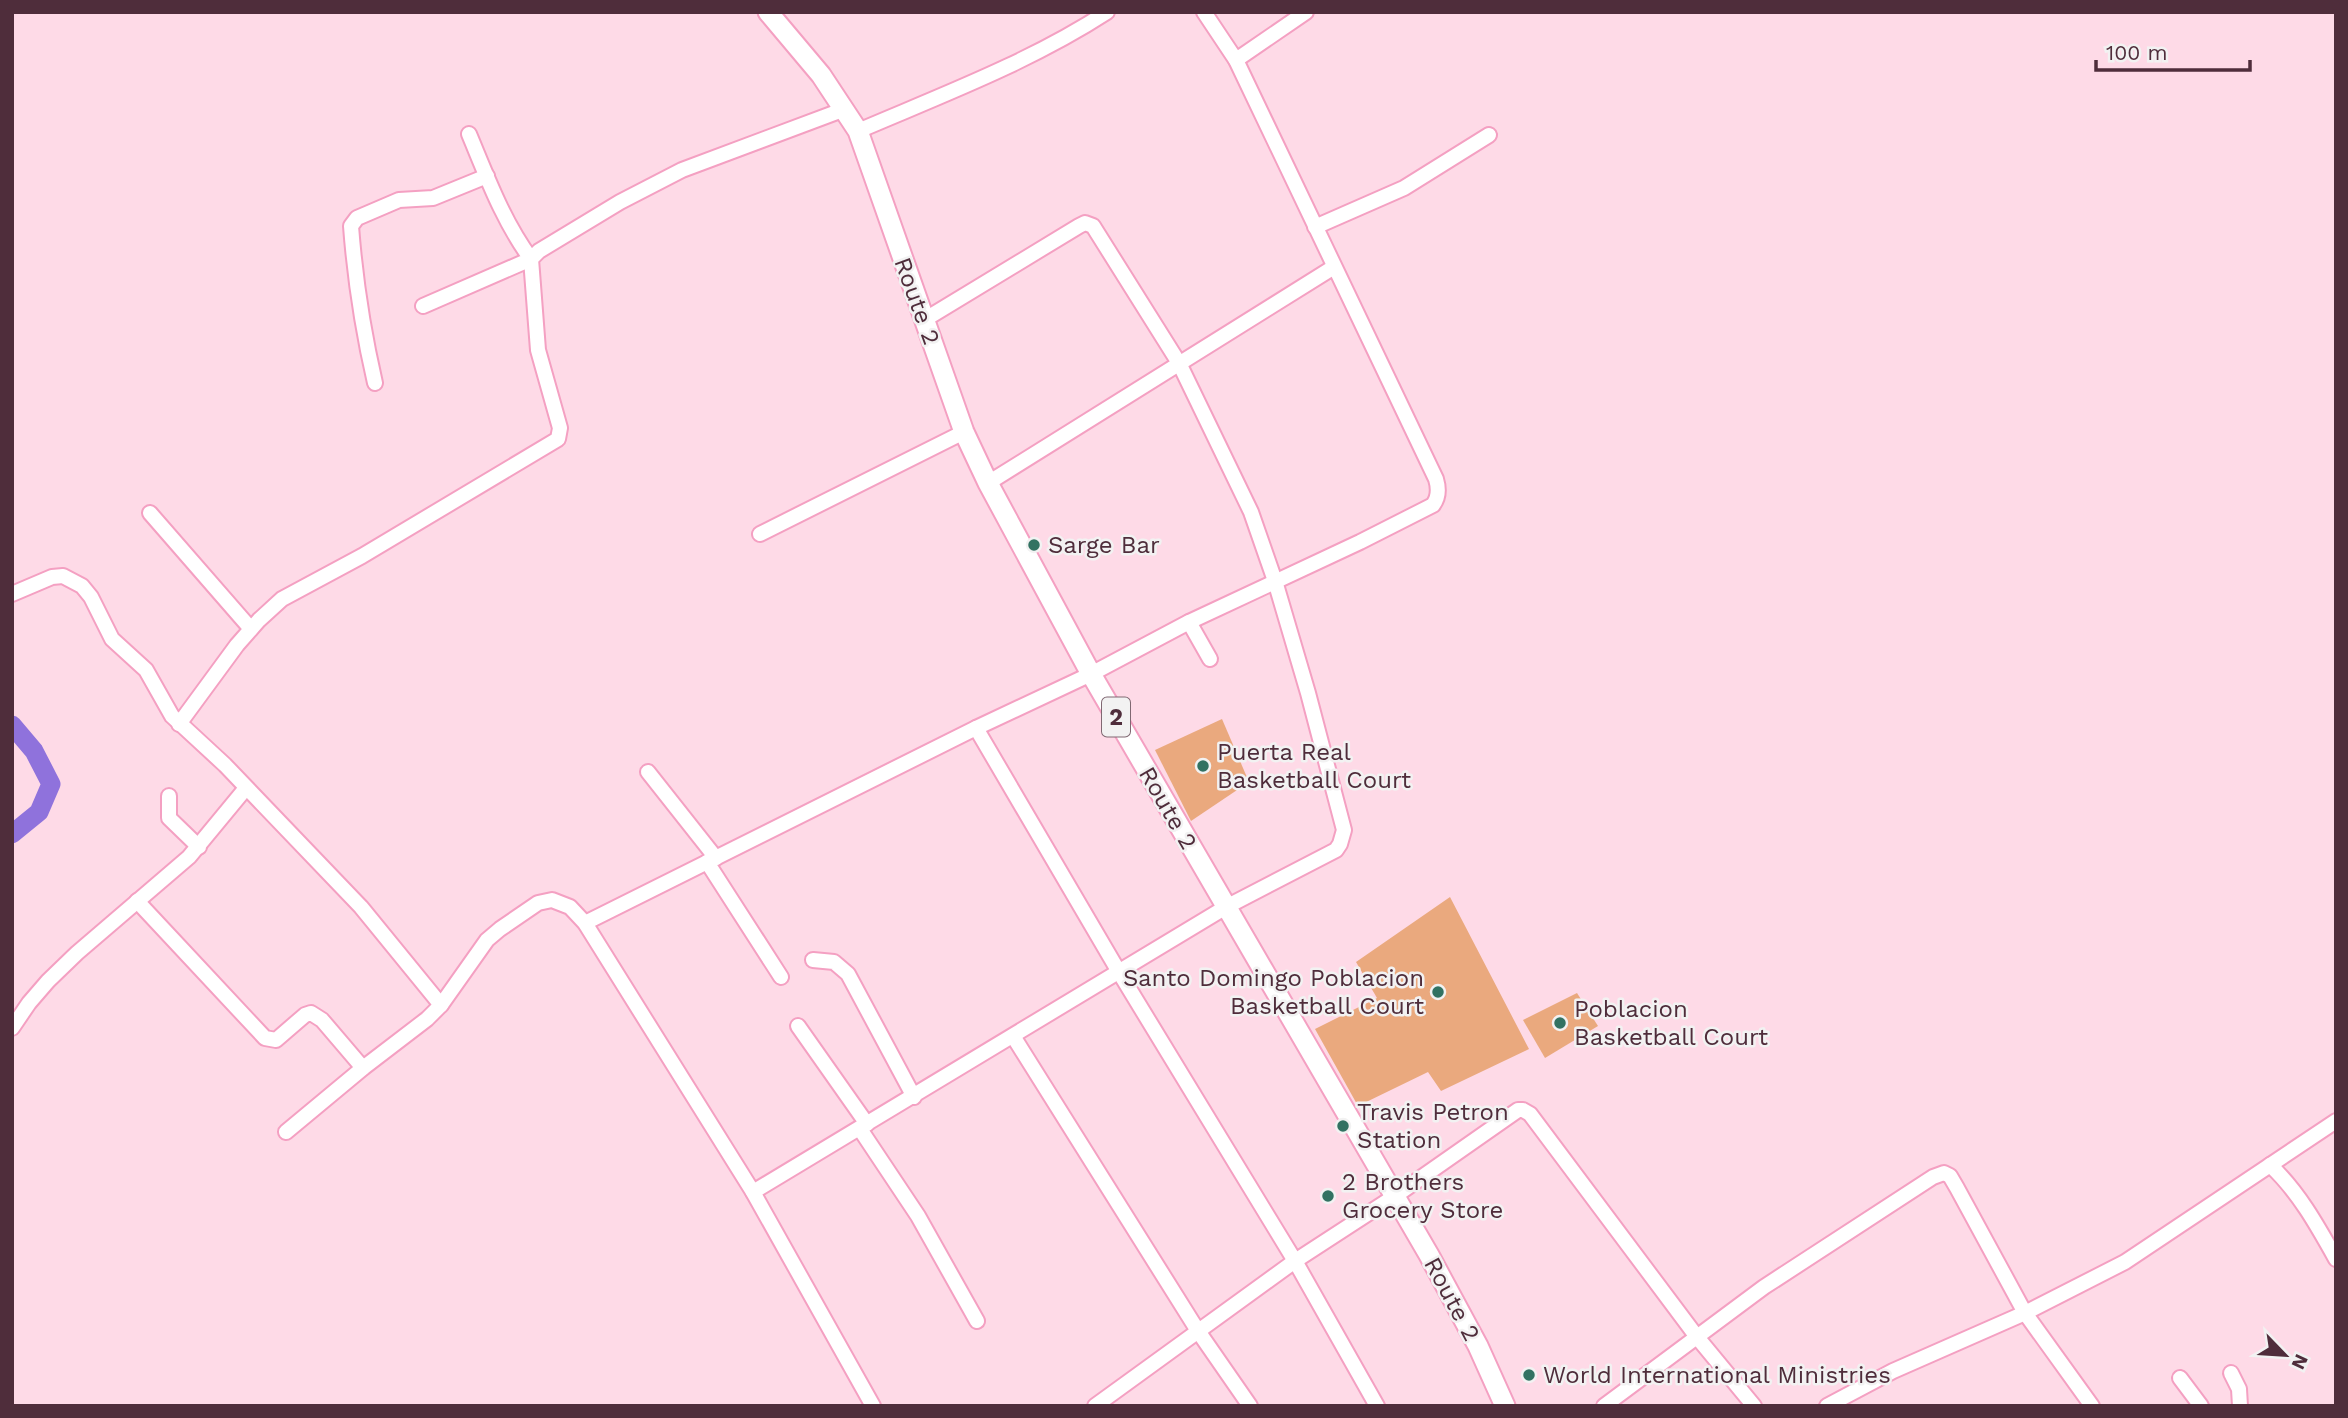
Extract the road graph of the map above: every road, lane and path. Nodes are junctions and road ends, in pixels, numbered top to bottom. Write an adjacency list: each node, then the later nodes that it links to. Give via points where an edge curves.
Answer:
1 (768, 12): 6 (highway, Route 2 / 2)
2 (1107, 12): 7 (street, via 1025,59)
3 (1204, 12): 5 (street)
4 (1306, 12): 5 (street)
5 (1236, 60): 11 (street)
6 (845, 108): 7 (highway, Route 2 / 2); 12 (street, via 682,170 620,202)
7 (858, 131): 15 (highway, Route 2 / 2)
8 (469, 134): 10 (street)
9 (1489, 135): 11 (street, via 1404,188)
10 (487, 176): 12 (street); 17 (street, via 433,198 399,200 353,222 363,332)
11 (1315, 227): 13 (street)
12 (531, 259): 14 (street); 25 (street, via 538,350 560,428 558,439 282,599)
13 (1334, 267): 16 (street); 22 (street, via 1431,467 1438,492 1433,505)
14 (423, 306)
15 (924, 320): 16 (street, via 1085,223 1093,226); 18 (highway, Route 2 / 2)
16 (1179, 363): 19 (street); 22 (street, via 1251,512)
17 (375, 383)
18 (964, 432): 19 (highway, Route 2 / 2); 21 (street)
19 (988, 483): 27 (highway, Route 2 / 2)
20 (150, 513): 25 (street)
21 (760, 534)
22 (1275, 581): 24 (street); 36 (street, via 1344,836 1336,850)
23 (12, 594): 28 (street, via 52,577 63,576 82,586 112,639 146,670)
24 (1189, 622): 26 (street); 27 (street)
25 (251, 629): 28 (street)
26 (1210, 659)
27 (1091, 674): 29 (street); 36 (highway, Route 2 / 2)
28 (179, 724): 31 (street)
29 (976, 728): 34 (street); 39 (street)
30 (649, 772): 34 (street)
31 (246, 788): 33 (street); 41 (street, via 361,907)
32 (169, 796): 33 (street, via 169,818)
33 (199, 847): 35 (street)
34 (711, 860): 37 (street); 40 (street)
35 (137, 901): 43 (street, via 48,981); 45 (street, via 265,1038 276,1040 311,1013)
36 (1226, 907): 39 (street); 52 (highway, Route 2 / 2)
37 (585, 923): 41 (street, via 562,902 538,903 488,940); 51 (street)
38 (813, 960): 46 (street, via 834,962 848,974)
39 (1119, 972): 44 (street); 54 (street)
40 (780, 977)
41 (441, 1005): 45 (street)
42 (798, 1026): 48 (street)
43 (12, 1028)
44 (1013, 1036): 46 (street); 57 (street)
45 (363, 1068): 49 (street)
46 (914, 1097): 48 (street)
47 (2336, 1121): 50 (street)
48 (863, 1126): 51 (street); 56 (street)
49 (286, 1132)
50 (2270, 1165): 53 (street, via 2305,1207); 55 (street, via 2125,1262)
51 (753, 1192): 61 (street)
52 (1395, 1196): 54 (street); 58 (street, via 1518,1110 1526,1111); 65 (highway, Route 2 / 2, via 1472,1335)
53 (2336, 1259)
54 (1295, 1261): 57 (street); 64 (street)
55 (2025, 1314): 58 (street, via 1950,1176 1941,1173 1765,1287); 68 (street, via 1893,1371); 69 (street)
56 (976, 1321)
57 (1198, 1331): 62 (street); 63 (street)
58 (1697, 1337): 66 (street); 67 (street)
59 (2231, 1373): 71 (street, via 2239,1389)
60 (2180, 1378): 70 (street)
61 (873, 1406)
62 (1095, 1406)
63 (1250, 1406)
64 (1377, 1406)
65 (1505, 1406)
66 (1604, 1406)
67 (1754, 1406)
68 (1827, 1406)
69 (2092, 1406)
70 (2201, 1406)
71 (2240, 1406)

